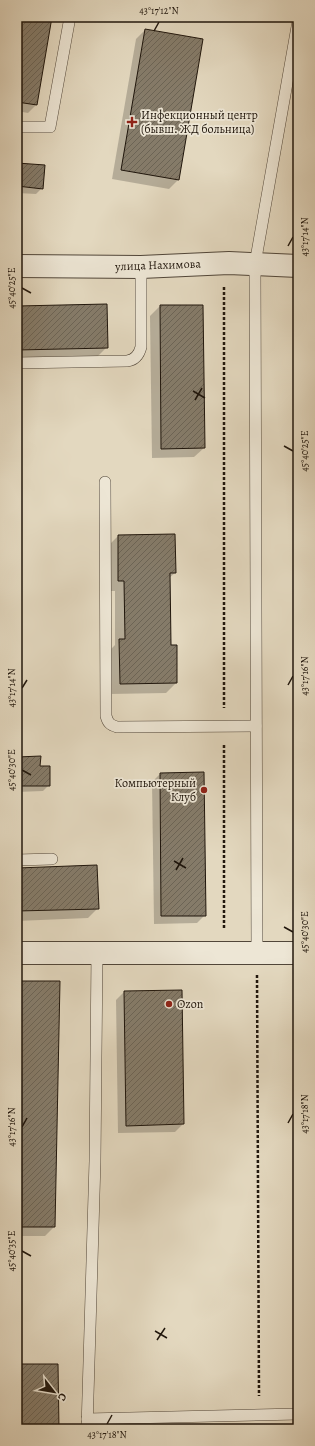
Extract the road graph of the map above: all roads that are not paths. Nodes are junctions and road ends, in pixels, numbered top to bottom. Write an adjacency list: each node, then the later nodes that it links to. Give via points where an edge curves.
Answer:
1 (70, 17): 3 (lane, via 50,128)
2 (298, 21): 4 (lane)
3 (17, 127)
4 (255, 264): 6 (street, улица Нахимова); 7 (street, улица Нахимова); 10 (lane)
5 (17, 266): 7 (street, улица Нахимова)
6 (298, 266)
7 (141, 267): 8 (lane, via 141,347 137,357 127,361)
8 (17, 363)
9 (105, 482): 10 (lane, via 107,721 117,727)
10 (256, 726): 14 (lane)
11 (52, 859): 12 (lane)
12 (17, 860)
13 (97, 953): 14 (street); 16 (street); 18 (lane, via 95,1161)
14 (257, 953): 15 (street)
15 (298, 953)
16 (17, 954)
17 (298, 1414): 18 (lane)
18 (87, 1424)

